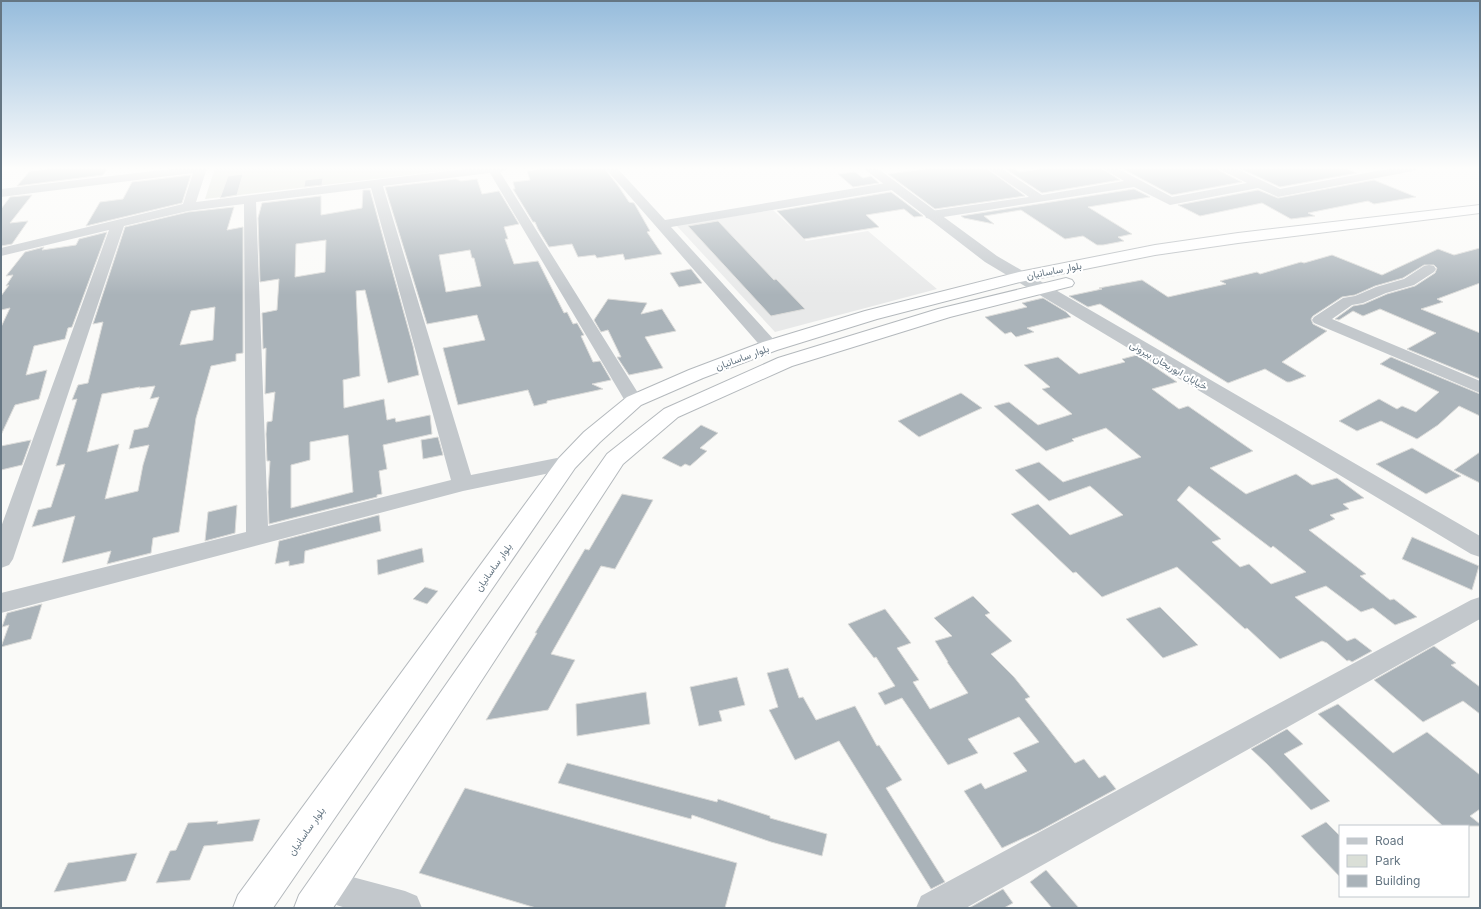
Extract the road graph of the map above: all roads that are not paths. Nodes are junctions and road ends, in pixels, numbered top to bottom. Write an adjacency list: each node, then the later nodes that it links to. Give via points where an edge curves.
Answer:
1 (174, 210): 12 (street)
2 (250, 210): 23 (street)
3 (384, 210): 22 (street)
4 (521, 210): 20 (street)
5 (648, 210): 13 (street)
6 (747, 210): 13 (street)
7 (926, 210): 10 (street, خیابان ابوریحان بیرونی)
8 (957, 210): 10 (street)
9 (1468, 210): 16 (highway, بلوار ساسانیان, via 1155,250)
10 (931, 214): 16 (street, خیابان ابوریحان بیرونی)
11 (1480, 220): 17 (highway, بلوار ساسانیان, via 1172,261)
12 (118, 224): 14 (street); 25 (street)
13 (661, 225): 18 (street)
14 (1, 252)
15 (1429, 269): 19 (street, via 1408,282 1358,300 1348,301 1320,320)
16 (1019, 277): 17 (street, خیابان ابوریحان بیرونی); 18 (highway, بلوار ساسانیان, via 871,315)
17 (1038, 288): 24 (street, خیابان ابوریحان بیرونی); 28 (highway, بلوار ساسانیان, via 944,313 785,362 671,413 615,459)
18 (770, 346): 20 (highway, بلوار ساسانیان)
19 (1480, 388)
20 (634, 401): 21 (highway, بلوار ساسانیان, via 592,437)
21 (567, 463): 22 (street); 29 (highway, بلوار ساسانیان)
22 (463, 484): 23 (street)
23 (257, 536): 26 (street)
24 (1480, 548)
25 (1, 559)
26 (1, 603)
27 (1480, 607): 31 (street)
28 (319, 897): 30 (street)
29 (251, 908)
30 (405, 908)
31 (933, 908)

